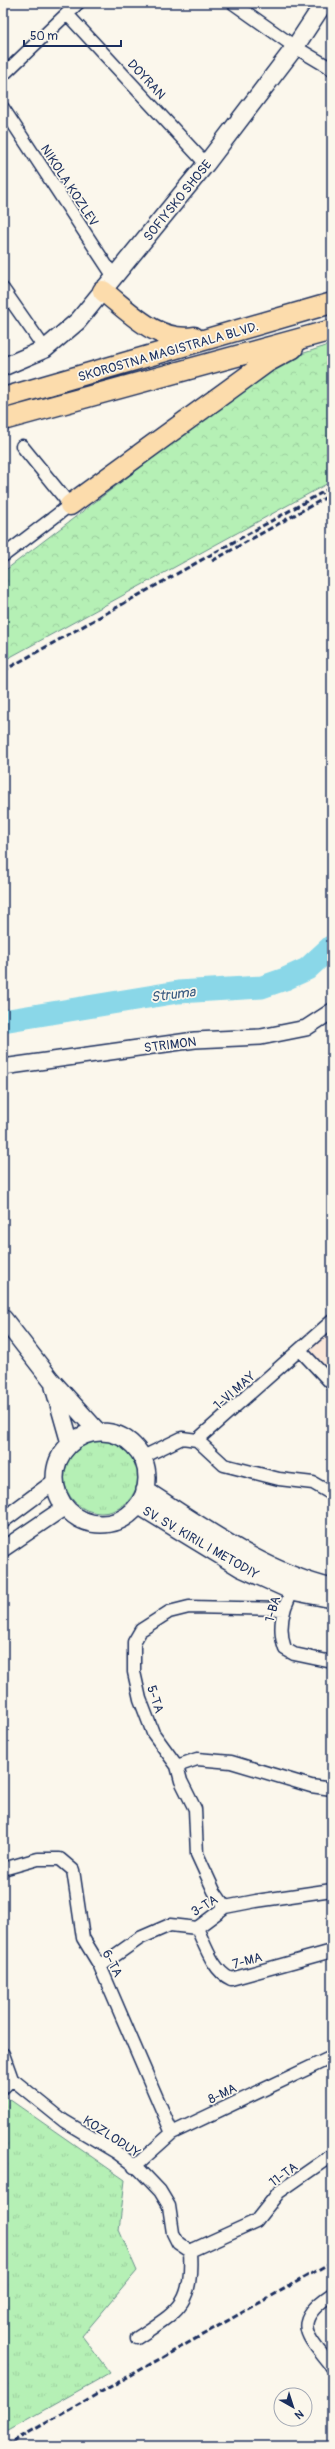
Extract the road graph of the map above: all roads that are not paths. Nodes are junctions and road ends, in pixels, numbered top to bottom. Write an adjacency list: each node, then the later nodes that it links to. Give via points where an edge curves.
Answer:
1 (78, 3): 4 (street)
2 (233, 3): 5 (street)
3 (322, 4): 5 (main road, SOFIYSKO SHOSE)
4 (67, 14): 7 (street); 9 (street, DOYRAN)
5 (295, 47): 6 (street); 9 (main road, SOFIYSKO SHOSE)
6 (332, 69)
7 (3, 75)
8 (3, 108): 10 (street, NIKOLA KOZLEV)
9 (206, 164): 10 (main road, SOFIYSKO SHOSE)
10 (109, 284): 13 (highway, via 151,328 167,336 184,338); 15 (main road, SOFIYSKO SHOSE, via 69,331)
11 (3, 289): 15 (street)
12 (332, 303): 13 (highway, SKOROSTNA MAGISTRALA BLVD.)
13 (241, 330): 17 (highway, SKOROSTNA MAGISTRALA BLVD.)
14 (327, 331): 18 (highway, SKOROSTNA MAGISTRALA BLVD.); 22 (highway, via 268,362)
15 (45, 349): 16 (main road, SOFIYSKO SHOSE)
16 (3, 368)
17 (3, 398)
18 (64, 402): 19 (highway, SKOROSTNA MAGISTRALA BLVD.); 20 (highway)
19 (3, 420)
20 (3, 432)
21 (22, 446): 22 (street)
22 (70, 505): 23 (street)
23 (3, 556)
24 (332, 1011): 25 (street, STRIMON, via 306,1028 261,1037 195,1040)
25 (3, 1067)
26 (3, 1318): 29 (main road)
27 (332, 1322): 28 (street, 1-VI MAY)
28 (301, 1351): 30 (street); 32 (street, 1-VI MAY)
29 (51, 1380): 31 (main road); 33 (main road)
30 (332, 1384)
31 (98, 1432): 33 (main road, via 88,1433); 34 (main road, via 113,1433 127,1440)
32 (197, 1440): 34 (street, via 182,1438); 37 (street, via 224,1465 279,1479 313,1483)
33 (70, 1443): 35 (main road, via 59,1457)
34 (143, 1457): 36 (main road, via 147,1473)
35 (54, 1482): 39 (main road); 40 (street)
36 (145, 1490): 38 (main road); 42 (main road, SV. SV. KIRIL I METODIY, via 269,1564)
37 (332, 1494)
38 (138, 1505): 39 (main road, via 122,1519 102,1524 85,1522); 42 (main road, SV. SV. KIRIL I METODIY, via 240,1568)
39 (65, 1507): 41 (street)
40 (3, 1520)
41 (3, 1549)
42 (296, 1584): 43 (main road, SV. SV. KIRIL I METODIY); 44 (main road, SV. SV. KIRIL I METODIY); 45 (street, 1-ВА)
43 (332, 1588)
44 (332, 1599)
45 (284, 1609): 46 (street, 1-ВА, via 280,1633 285,1649 294,1654); 47 (street, 5-ТА, via 189,1607 169,1612 141,1630 134,1642 132,1655 140,1699 153,1733)
46 (332, 1662)
47 (177, 1766): 48 (street, via 197,1759 231,1762 310,1786); 51 (street, 5-ТА, via 181,1781 195,1809 198,1854 214,1891)
48 (332, 1789)
49 (3, 1869): 54 (street, 6-ТА, via 38,1859 60,1859 72,1870 83,1938)
50 (332, 1890): 51 (street, 3-ТА, via 256,1900)
51 (225, 1907): 52 (street, 3-ТА)
52 (197, 1928): 53 (street, 7-МА, via 218,1969 223,1976 231,1979); 54 (street, 3-ТА, via 170,1925 140,1938)
53 (332, 1951)
54 (100, 1966): 59 (street, 6-ТА)
55 (3, 2054): 57 (street)
56 (332, 2057): 59 (street, 8-МА)
57 (12, 2079): 58 (street); 61 (street, KOZLODUY, via 64,2122 116,2152)
58 (3, 2088)
59 (172, 2133): 61 (street, 8-МА)
60 (332, 2155): 62 (street, 11-ТА, via 279,2192 256,2221)
61 (134, 2167): 62 (street, KOZLODUY, via 160,2191 169,2206 173,2233 178,2243)
62 (190, 2251): 64 (street, via 191,2269 186,2297 176,2312)
63 (332, 2294): 65 (street, via 309,2315 306,2326 307,2334)
64 (137, 2338)
65 (332, 2367)

